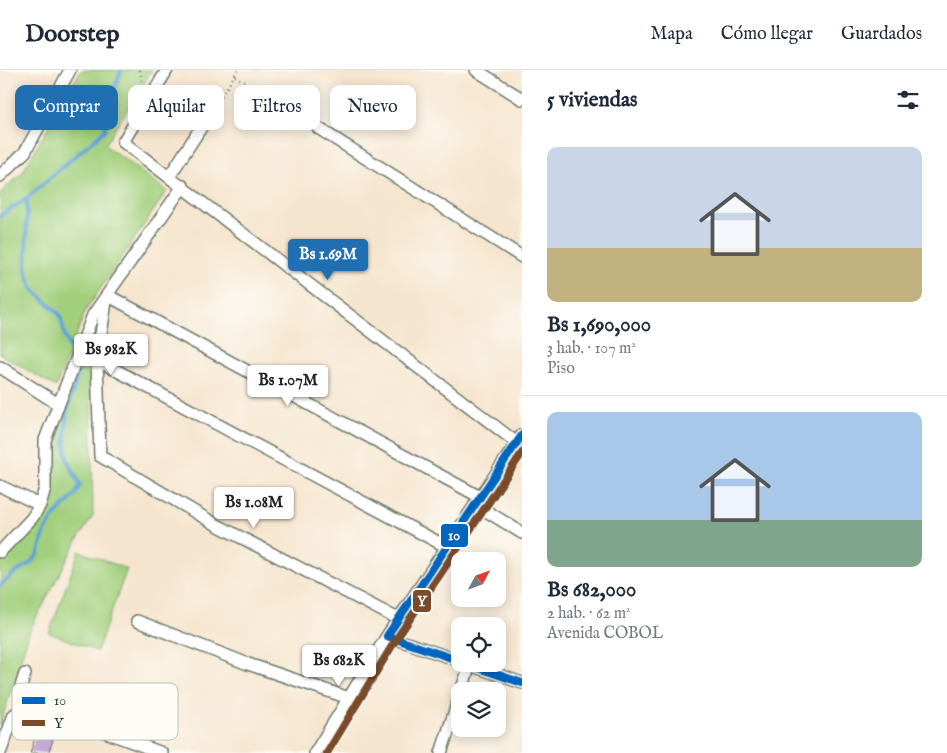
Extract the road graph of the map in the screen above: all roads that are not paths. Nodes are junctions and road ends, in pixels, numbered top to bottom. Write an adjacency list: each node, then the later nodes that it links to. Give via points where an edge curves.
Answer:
1 (70, 70): 7 (street, via 25,152)
2 (167, 70): 8 (street, via 123,142)
3 (476, 70): 4 (street)
4 (522, 100)
5 (320, 129): 10 (street)
6 (199, 130): 8 (street)
7 (0, 176)
8 (169, 177): 9 (street)
9 (183, 186): 11 (street); 15 (street)
10 (522, 257)
11 (107, 295): 12 (street); 14 (street, via 93,315); 17 (street)
12 (97, 360): 20 (street); 22 (street, via 100,456 217,525)
13 (0, 367): 14 (street)
14 (58, 404): 18 (street, via 45,440 45,488)
15 (519, 439): 17 (street)
16 (0, 486): 18 (street)
17 (478, 500): 19 (street); 20 (street)
18 (40, 505): 21 (street)
19 (522, 533)
20 (447, 547): 22 (street)
21 (0, 552)
22 (398, 619): 24 (street)
23 (137, 621): 30 (street, via 248,664)
24 (387, 636): 25 (street); 30 (street)
25 (451, 658)
26 (491, 672): 29 (street)
27 (25, 674): 28 (street)
28 (22, 683)
29 (522, 683)
30 (349, 698): 36 (street)
31 (12, 720): 34 (street)
32 (451, 722): 37 (street)
33 (127, 740): 35 (street)
34 (0, 753)
35 (162, 753)
36 (315, 753)
37 (441, 753)

